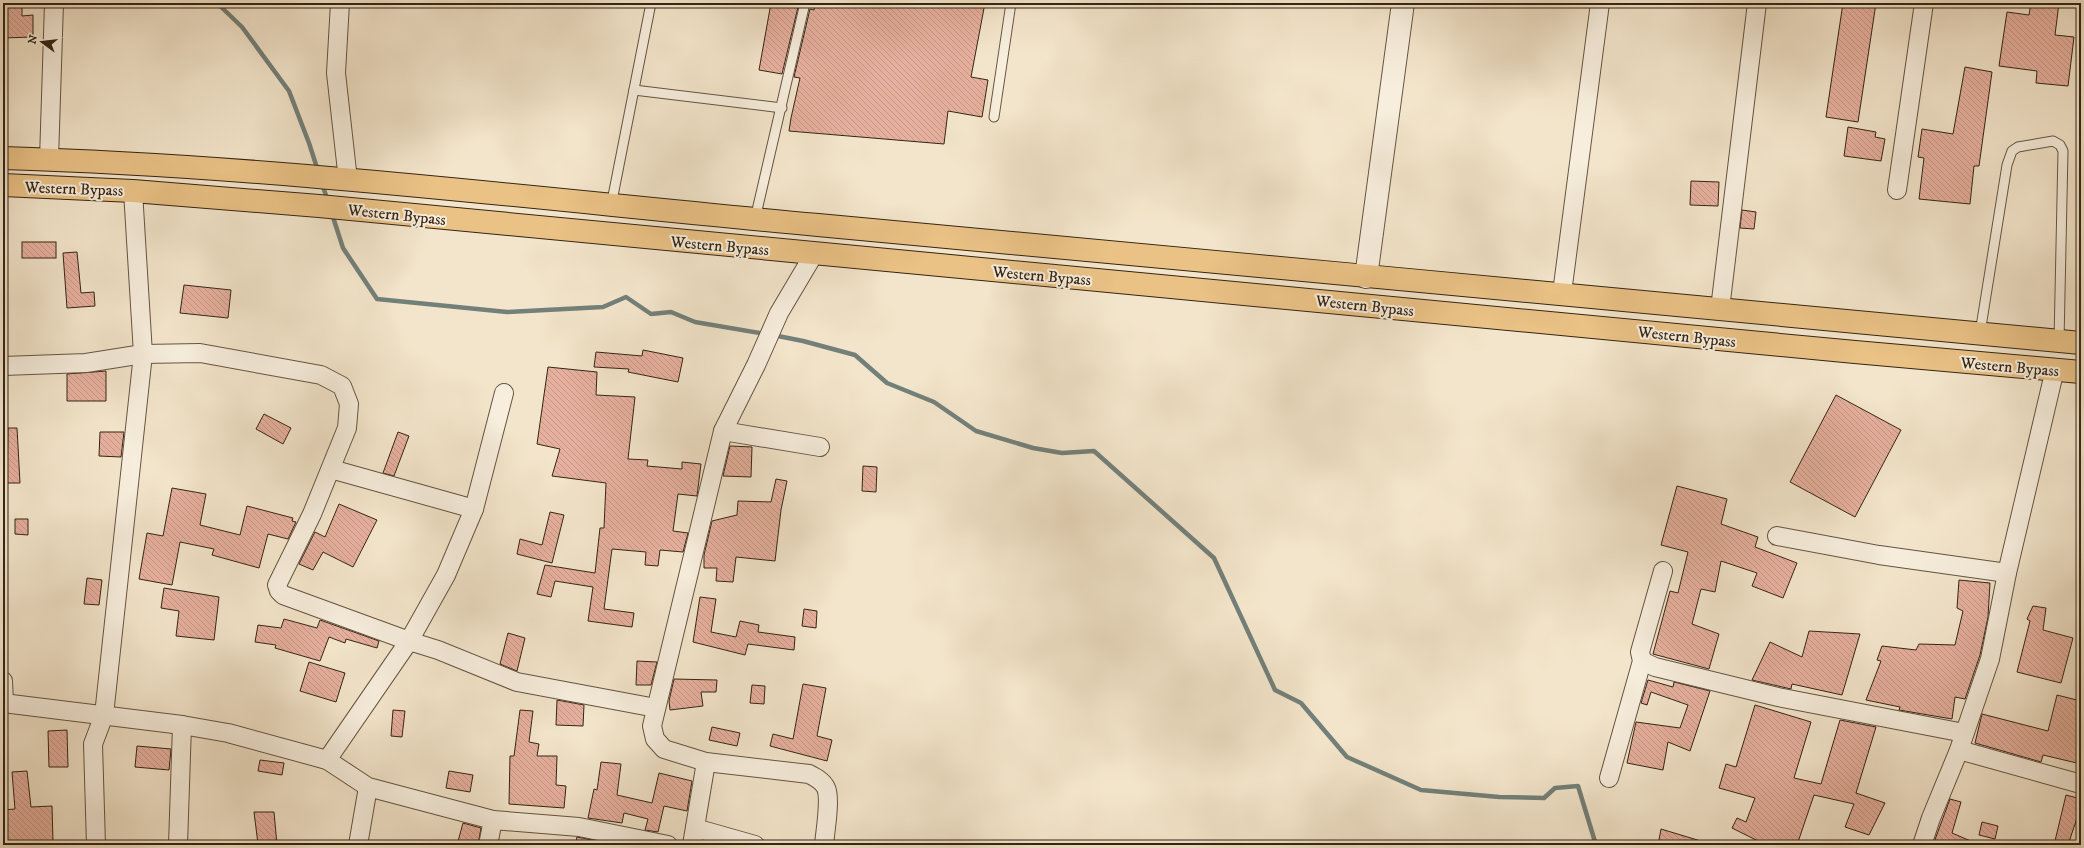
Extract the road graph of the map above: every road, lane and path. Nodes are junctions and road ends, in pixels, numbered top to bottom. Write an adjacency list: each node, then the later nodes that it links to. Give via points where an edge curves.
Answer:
1 (54, 3): 14 (street)
2 (340, 3): 15 (street, via 336,73)
3 (651, 3): 10 (lane)
4 (805, 3): 11 (lane)
5 (1011, 3): 12 (lane)
6 (1403, 3): 22 (street)
7 (1600, 3): 23 (street)
8 (1757, 3): 24 (street)
9 (1924, 3): 18 (street)
10 (634, 90): 11 (lane); 19 (lane)
11 (782, 108): 20 (lane)
12 (994, 117)
13 (3, 158): 14 (main road, Western Bypass)
14 (49, 159): 15 (main road, Western Bypass)
15 (342, 179): 19 (main road, Western Bypass)
16 (3, 185): 17 (main road, Western Bypass)
17 (133, 190): 21 (main road, Western Bypass); 28 (street)
18 (1897, 190)
19 (611, 206): 20 (main road, Western Bypass)
20 (755, 220): 22 (main road, Western Bypass)
21 (814, 254): 30 (main road, Western Bypass); 33 (street, via 779,313)
22 (1366, 277): 23 (main road, Western Bypass)
23 (1562, 293): 24 (main road, Western Bypass)
24 (1720, 308): 25 (main road, Western Bypass)
25 (1980, 334): 26 (main road, Western Bypass); 26 (lane, via 2007,165 2012,151 2054,141 2063,151)
26 (2059, 341): 27 (main road, Western Bypass)
27 (2081, 344)
28 (143, 354): 29 (street, via 86,363); 35 (street, via 200,353 243,359 321,375 342,386 349,404 347,428); 45 (street)
29 (3, 366)
30 (2055, 369): 31 (main road, Western Bypass); 39 (street)
31 (2081, 372)
32 (504, 393): 36 (street)
33 (723, 431): 34 (street); 44 (street)
34 (820, 447)
35 (331, 469): 36 (street); 40 (street, via 277,585 279,591 283,595)
36 (474, 509): 40 (street, via 446,575)
37 (1777, 536): 39 (street, via 1878,555)
38 (1663, 571): 41 (street, via 1640,652)
39 (2008, 573): 47 (street, via 1990,659)
40 (409, 642): 44 (street, via 438,650 517,682); 48 (street)
41 (1642, 661): 47 (street, via 1655,667); 50 (street)
42 (3, 681): 43 (street)
43 (3, 703): 45 (street)
44 (656, 708): 49 (street, via 652,726 655,738 664,749)
45 (104, 715): 46 (street); 55 (street, via 93,744)
46 (182, 725): 48 (street, via 233,734); 56 (street)
47 (1962, 741): 51 (street); 62 (street)
48 (327, 760): 52 (street)
49 (706, 762): 54 (street); 61 (street, via 809,774 820,780 826,788 828,803)
50 (1609, 778)
51 (2081, 784)
52 (368, 787): 53 (street); 57 (street)
53 (493, 820): 58 (street); 59 (street, via 579,826)
54 (694, 837): 60 (street)
55 (96, 845)
56 (178, 845)
57 (358, 845)
58 (488, 845)
59 (668, 845)
60 (755, 845)
61 (824, 845)
62 (1922, 845)

